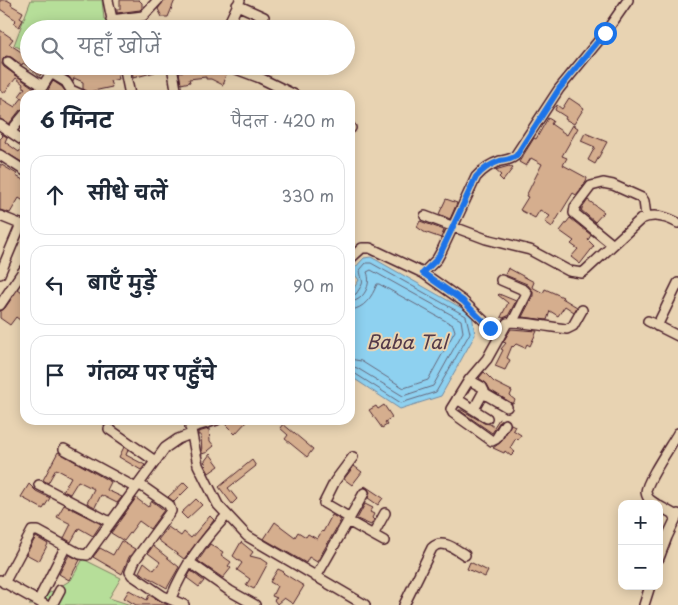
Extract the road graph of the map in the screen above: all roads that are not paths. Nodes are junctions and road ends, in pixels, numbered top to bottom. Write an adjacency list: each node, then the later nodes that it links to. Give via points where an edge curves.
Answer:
1 (108, 0): 6 (street)
2 (158, 0): 7 (street, via 143,16)
3 (628, 0): 34 (street, via 559,89 516,156 498,162 476,177)
4 (238, 2): 5 (street); 8 (street)
5 (264, 17)
6 (112, 20)
7 (128, 20)
8 (230, 20)
9 (8, 62): 10 (street)
10 (20, 70)
11 (27, 75): 17 (street)
12 (50, 75): 17 (street)
13 (58, 75): 19 (street)
14 (126, 75): 20 (street)
15 (174, 75): 21 (street)
16 (251, 75): 22 (street)
17 (43, 86): 18 (street)
18 (41, 90)
19 (71, 90)
20 (129, 90)
21 (176, 90)
22 (286, 90)
23 (20, 120): 25 (street)
24 (0, 125): 25 (street)
25 (11, 132): 26 (street)
26 (20, 138)
27 (0, 155): 28 (street)
28 (20, 168)
29 (0, 216): 33 (street)
30 (425, 216): 34 (street)
31 (646, 216): 32 (street, via 664,217); 36 (street); 36 (street, via 644,201 638,195 603,183 591,186 574,213)
32 (678, 223)
33 (20, 224)
34 (453, 226): 36 (street, via 486,240 530,250 569,271 582,273); 38 (street, via 440,254)
35 (20, 231): 39 (street)
36 (613, 244)
37 (355, 254): 38 (street, via 362,248 370,248)
38 (423, 273): 48 (street, via 463,301)
39 (0, 274)
40 (20, 275): 43 (street)
41 (501, 280): 45 (street, via 527,293)
42 (678, 283): 47 (street)
43 (0, 305)
44 (582, 310): 45 (street, via 573,326 567,329)
45 (513, 321): 48 (street, via 506,323)
46 (648, 321): 47 (street)
47 (657, 326): 49 (street)
48 (499, 335): 50 (street, via 487,359)
49 (678, 336)
50 (469, 380): 51 (street, via 482,387); 52 (street)
51 (483, 393): 53 (street); 54 (street)
52 (457, 399): 54 (street); 56 (street, via 453,413 490,440 494,441)
53 (508, 407)
54 (474, 409): 55 (street)
55 (487, 418)
56 (505, 424)
57 (190, 428): 62 (street, via 171,442); 69 (street, via 198,465 218,505)
58 (109, 429): 62 (street)
59 (678, 433): 66 (street, via 647,485)
60 (64, 449): 64 (street)
61 (354, 456): 71 (street, via 335,481 324,503)
62 (156, 461): 64 (street)
63 (40, 484): 72 (street)
64 (137, 486): 72 (street); 83 (street, via 169,506 171,511 135,560 130,572)
65 (364, 493): 71 (street)
66 (649, 500)
67 (663, 508): 70 (street)
68 (385, 513): 73 (street)
69 (228, 515): 78 (street); 79 (street, via 247,536)
70 (677, 515): 76 (street)
71 (349, 519): 73 (street); 79 (street)
72 (110, 522): 75 (street, via 87,555)
73 (373, 535): 74 (street)
74 (384, 541)
75 (66, 546): 80 (street, via 32,531); 84 (street)
76 (663, 546)
77 (465, 555): 89 (street, via 445,544 435,544)
78 (189, 562): 83 (street); 87 (street)
79 (316, 577): 88 (street)
80 (2, 581): 84 (street)
81 (60, 590): 85 (street)
82 (649, 590): 90 (street)
83 (170, 598): 86 (street)
84 (41, 603)
85 (52, 605)
86 (184, 605)
87 (255, 605)
88 (365, 605)
89 (404, 605)
90 (644, 605)

